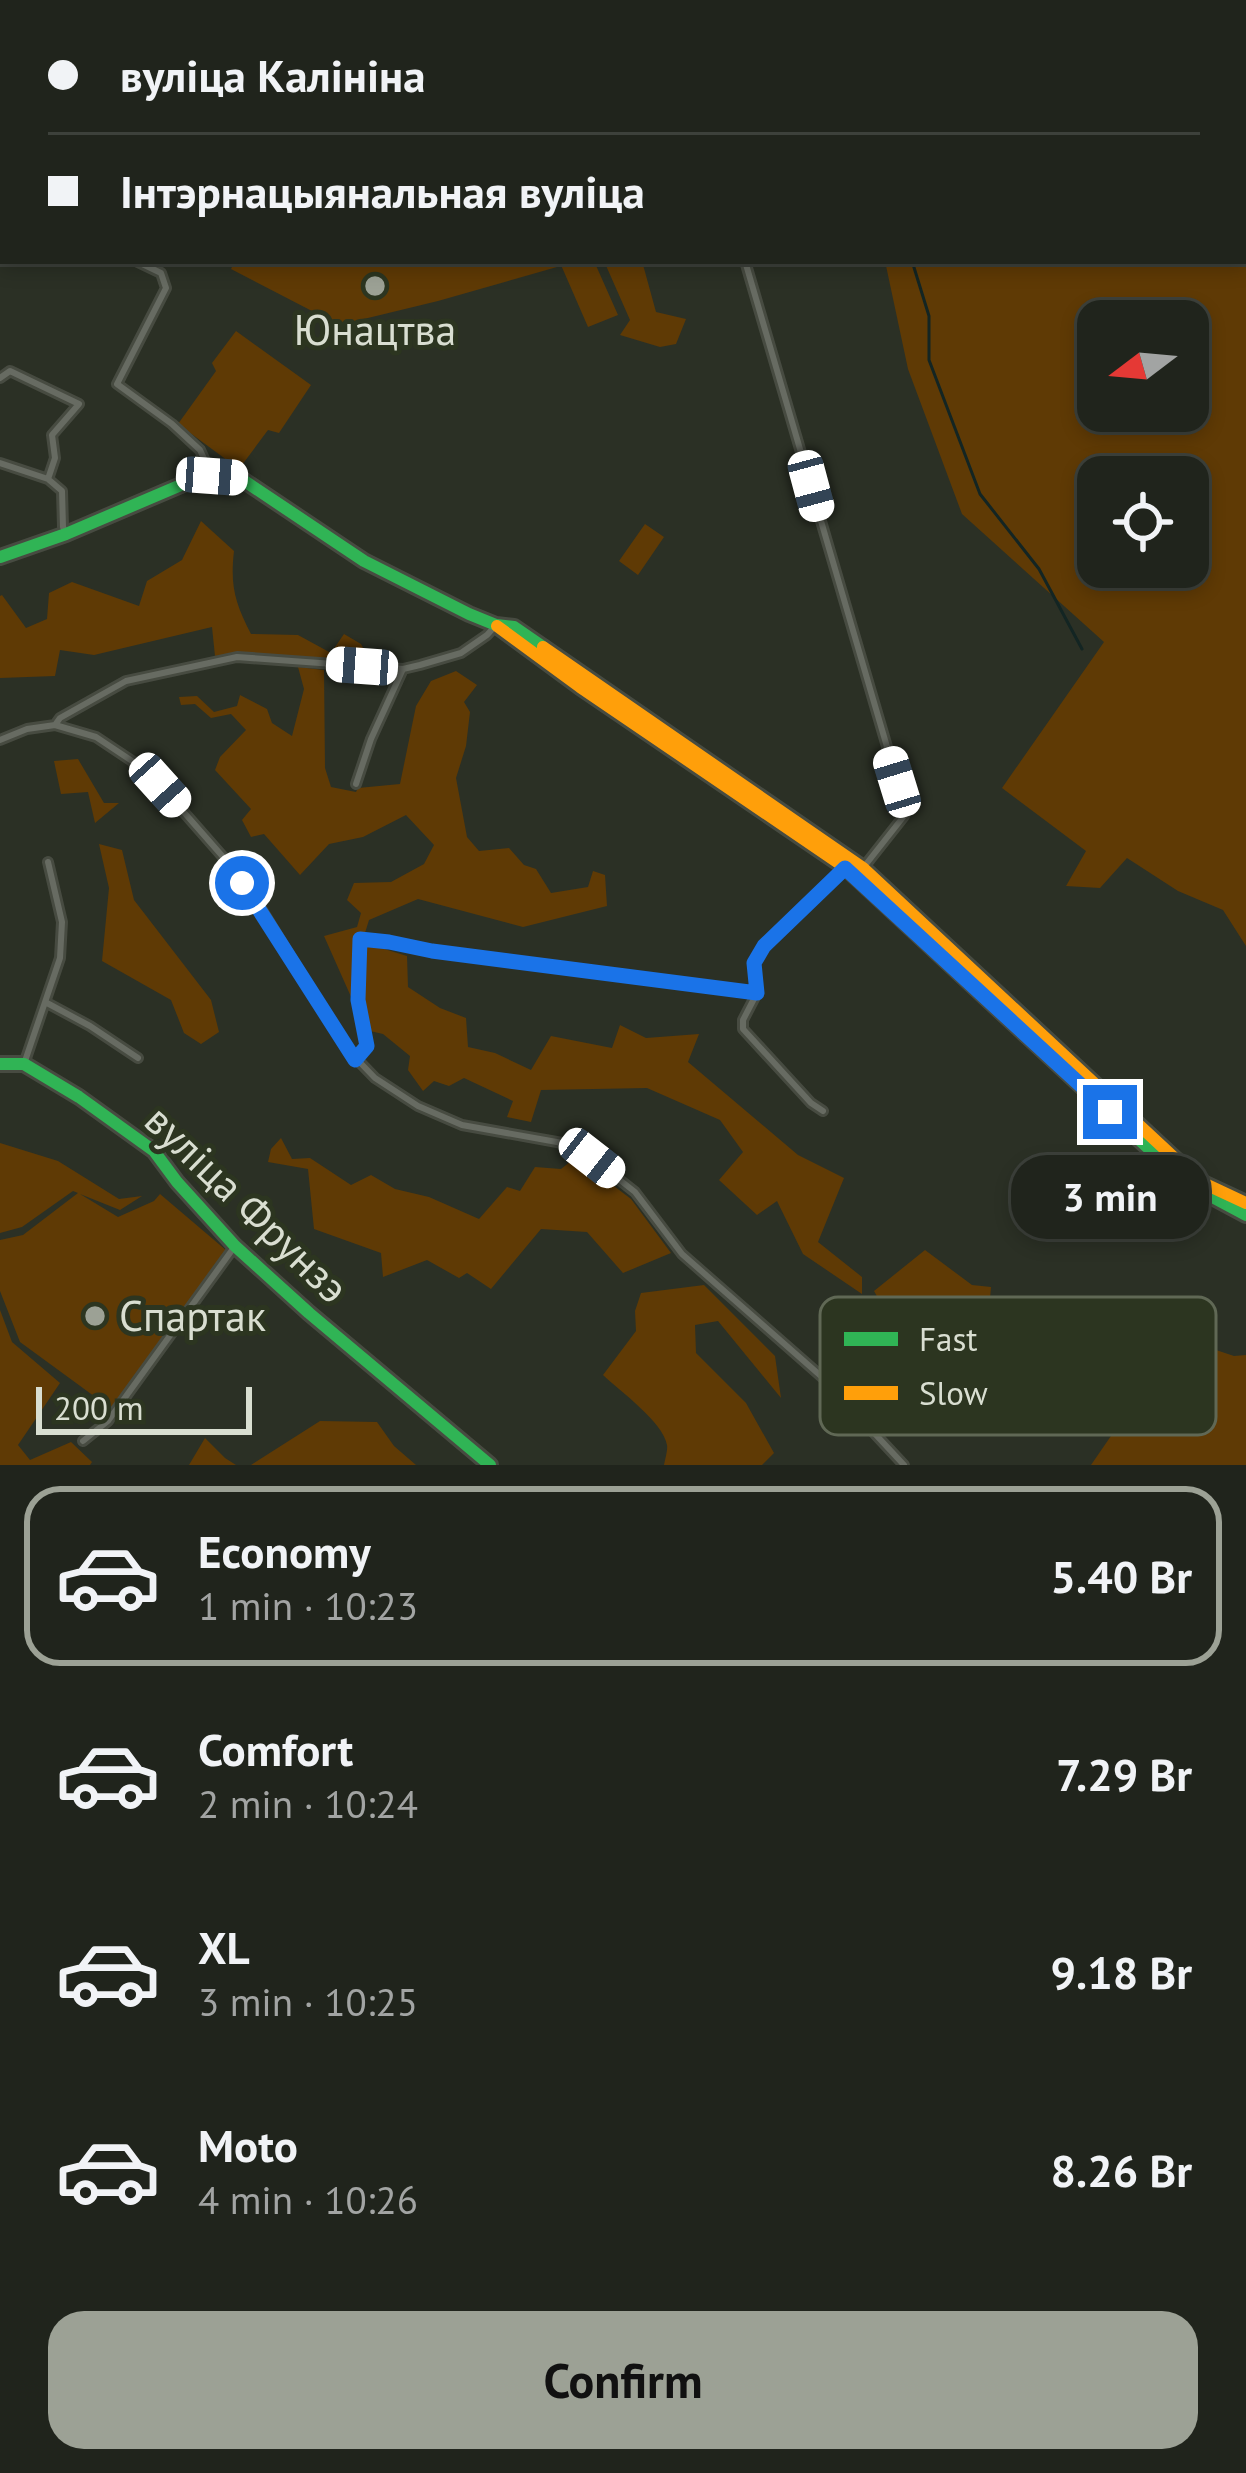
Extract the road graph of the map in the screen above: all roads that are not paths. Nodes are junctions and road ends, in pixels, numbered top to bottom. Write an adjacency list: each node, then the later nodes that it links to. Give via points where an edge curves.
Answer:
1 (142, 264): 5 (street, via 161,273 166,288 117,384 200,450)
2 (747, 264): 15 (street, via 904,816)
3 (0, 378): 6 (street, via 10,371 80,404 52,434)
4 (0, 463): 6 (street)
5 (212, 476): 7 (main road); 9 (main road, via 240,478 364,561)
6 (48, 479): 7 (street, via 62,490)
7 (66, 534): 8 (main road)
8 (0, 557)
9 (496, 625): 10 (street, via 461,653); 15 (main road)
10 (403, 668): 11 (street, via 237,657 125,681); 13 (street)
11 (55, 725): 12 (street); 19 (street, via 108,742 160,785 260,907)
12 (0, 740)
13 (356, 784)
14 (48, 862): 17 (street, via 62,922)
15 (854, 872): 16 (street, via 764,946 754,963); 23 (main road, via 1158,1157)
16 (757, 993): 19 (street, via 360,939 367,1046); 22 (street, via 743,1029)
17 (47, 1003): 18 (street); 21 (street)
18 (138, 1058)
19 (355, 1060): 27 (street, via 418,1106 462,1125 568,1144 592,1158 635,1192 682,1254)
20 (0, 1064): 21 (main road)
21 (24, 1064): 26 (main road, вуліца Фрунзэ, via 154,1151)
22 (823, 1111)
23 (1228, 1201): 24 (main road); 25 (main road)
24 (1246, 1203)
25 (1246, 1215)
26 (235, 1246): 29 (street, via 108,1421); 30 (main road, вуліца Фрунзэ)
27 (820, 1375)
28 (876, 1435): 31 (street)
29 (83, 1442)
30 (490, 1465)
31 (904, 1465)

